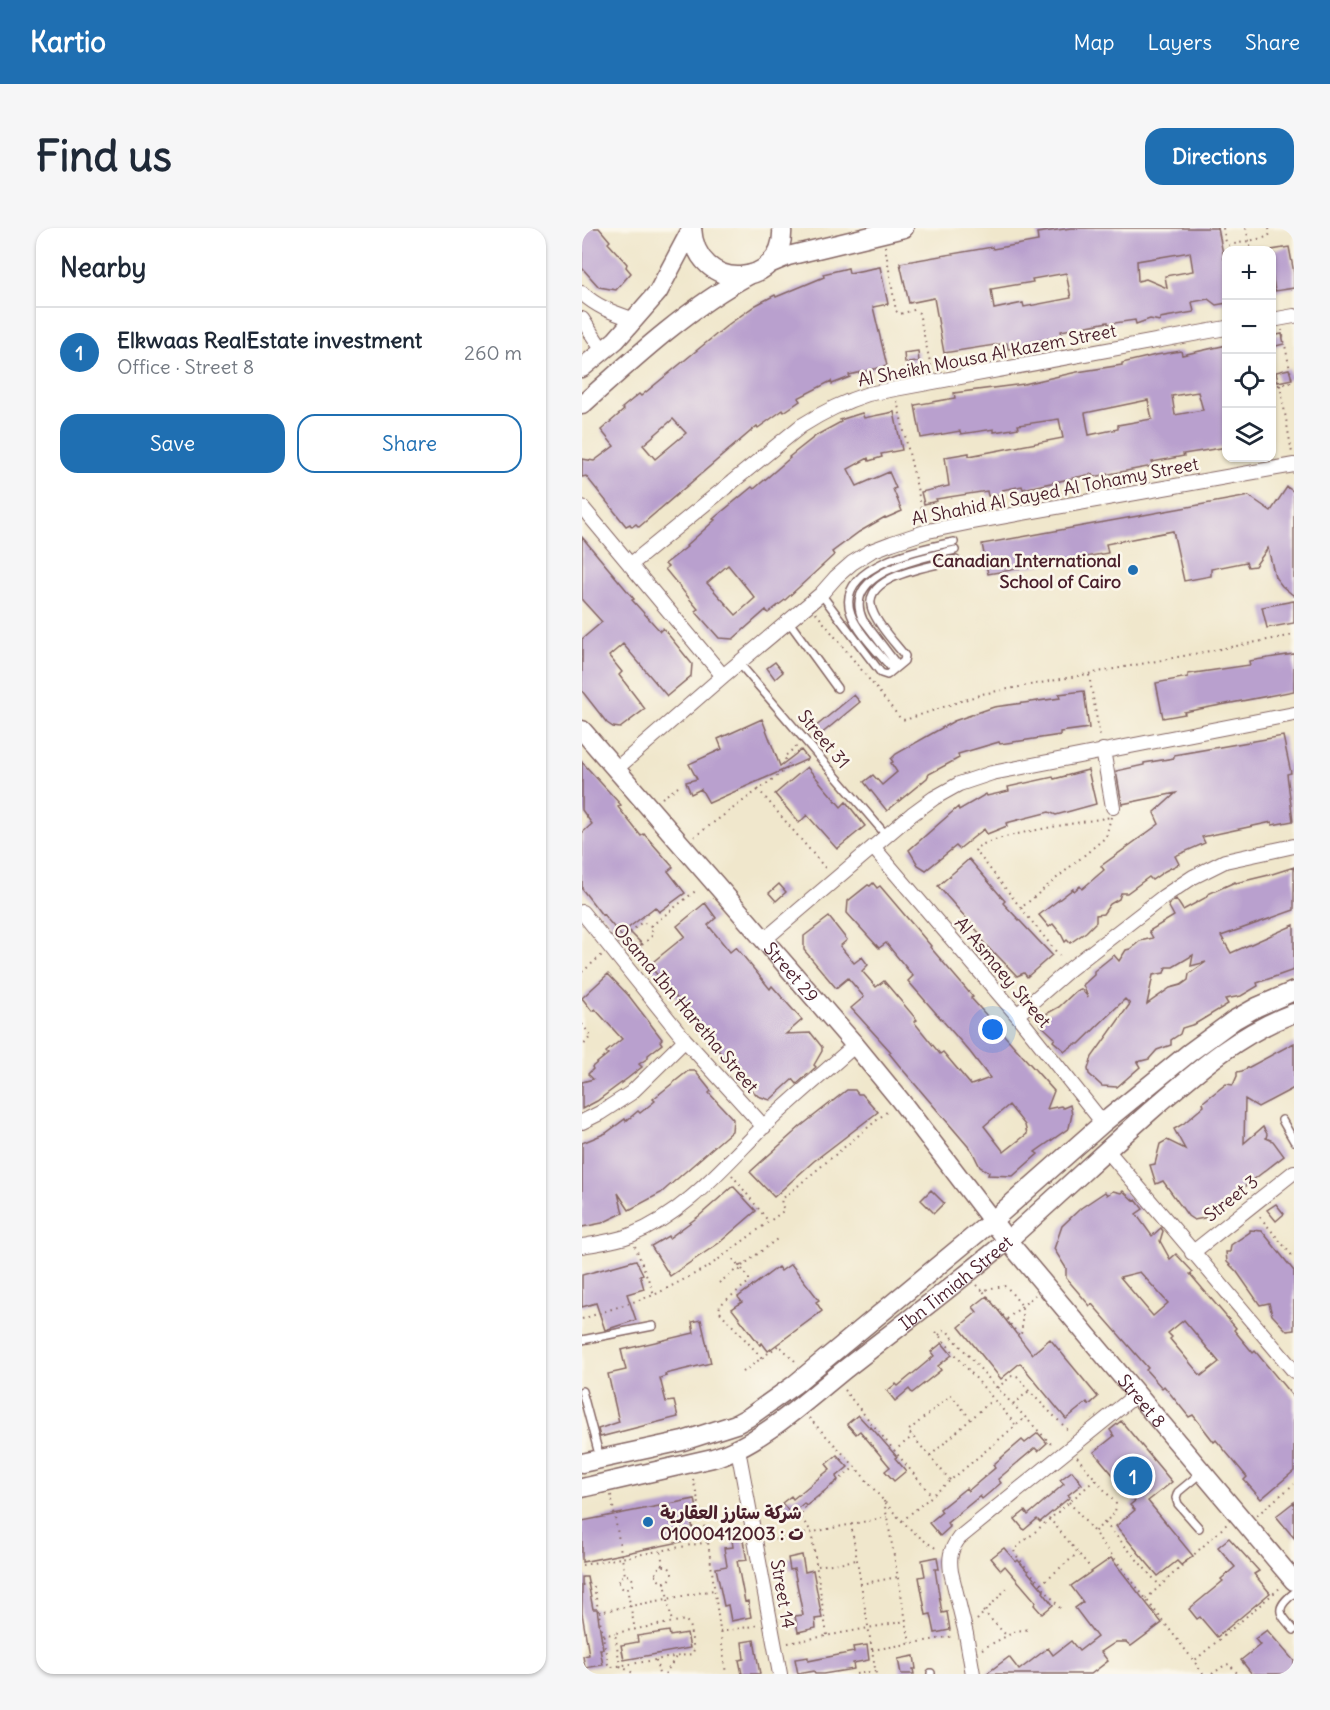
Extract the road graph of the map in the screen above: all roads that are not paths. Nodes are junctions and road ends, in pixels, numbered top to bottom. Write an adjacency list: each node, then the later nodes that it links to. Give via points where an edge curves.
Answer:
1 (692, 228): 5 (street, via 697,252 709,266 725,275); 8 (street, via 658,292)
2 (782, 228): 4 (street, via 777,255)
3 (904, 228): 4 (street)
4 (769, 264): 5 (street)
5 (749, 275): 11 (street, via 719,291)
6 (582, 293): 8 (street, via 607,311)
7 (582, 319): 10 (street)
8 (635, 320): 10 (street)
9 (1222, 329): 18 (street, Al Sheikh Mousa Al Kazem Street, via 847,401 801,426)
10 (609, 345): 11 (street); 12 (street)
11 (632, 360): 13 (street)
12 (582, 368)
13 (582, 405)
14 (1294, 465): 19 (street, Al Shahid Al Sayed Al Tohamy Street, via 928,531 871,551 852,563)
15 (582, 507): 18 (street)
16 (954, 546): 22 (lane, via 891,569 865,585 860,593 863,620)
17 (956, 560): 22 (lane, via 895,576 876,588 871,606 874,615 905,656)
18 (630, 565): 23 (street)
19 (821, 594): 20 (street, Al Shahid Al Sayed Al Tohamy Street); 22 (lane, via 881,674 887,675)
20 (789, 622): 21 (street, Al Shahid Al Sayed Al Tohamy Street); 24 (lane)
21 (739, 663): 23 (street, Al Shahid Al Sayed Al Tohamy Street); 30 (lane, Street 31)
22 (896, 668)
23 (723, 676): 28 (street, Al Shahid Al Sayed Al Tohamy Street)
24 (837, 688)
25 (1294, 714): 27 (street)
26 (582, 730): 28 (street, Street 29)
27 (1103, 750): 29 (street); 30 (street, via 992,773 960,784 926,803)
28 (616, 769): 34 (street, Street 29)
29 (1113, 807)
30 (886, 835): 32 (street)
31 (1294, 846): 37 (street, via 1226,861 1193,877 1070,969)
32 (873, 847): 34 (street); 37 (street, Al Asmaey Street)
33 (582, 912): 38 (street, Osama Ibn Haretha Street)
34 (764, 940): 39 (street, Street 29)
35 (1294, 991): 42 (street, Ibn Timiah Street, via 1225,1026)
36 (1294, 1013): 45 (street, Ibn Timiah Street, via 1234,1042)
37 (1017, 1015): 42 (street, Al Asmaey Street)
38 (685, 1040): 41 (street, via 631,1093); 43 (street, Osama Ibn Haretha Street)
39 (855, 1045): 43 (street); 47 (street, Street 29)
40 (1282, 1120): 44 (lane)
41 (582, 1122)
42 (1103, 1123): 47 (street, Ibn Timiah Street)
43 (764, 1127): 49 (street, via 677,1209 630,1235)
44 (1294, 1141)
45 (1106, 1149): 48 (street, Ibn Timiah Street); 50 (street)
46 (1294, 1172): 50 (street, Street 3)
47 (992, 1221): 48 (street, Street 8); 56 (street, Ibn Timiah Street, via 808,1374)
48 (1007, 1240): 55 (street, Street 8); 58 (street, Ibn Timiah Street, via 798,1407)
49 (582, 1246)
50 (1192, 1253): 53 (street)
51 (653, 1326): 52 (lane)
52 (582, 1340)
53 (1294, 1371)
54 (582, 1391): 60 (lane)
55 (1137, 1394): 62 (street, Street 8); 68 (street, via 959,1538 951,1550 951,1572)
56 (736, 1424): 57 (street, Ibn Timiah Street); 58 (street)
57 (706, 1435): 59 (street); 60 (street, Ibn Timiah Street)
58 (741, 1447): 59 (street, Ibn Timiah Street); 67 (street, Street 14)
59 (713, 1458): 63 (street, Ibn Timiah Street)
60 (601, 1459): 61 (street, Ibn Timiah Street)
61 (582, 1463)
62 (1203, 1472): 64 (lane, via 1176,1498); 65 (street, Street 8)
63 (582, 1488)
64 (1199, 1528)
65 (1293, 1584): 66 (lane, via 1280,1609)
66 (1294, 1630)
67 (780, 1674)
68 (973, 1674)

